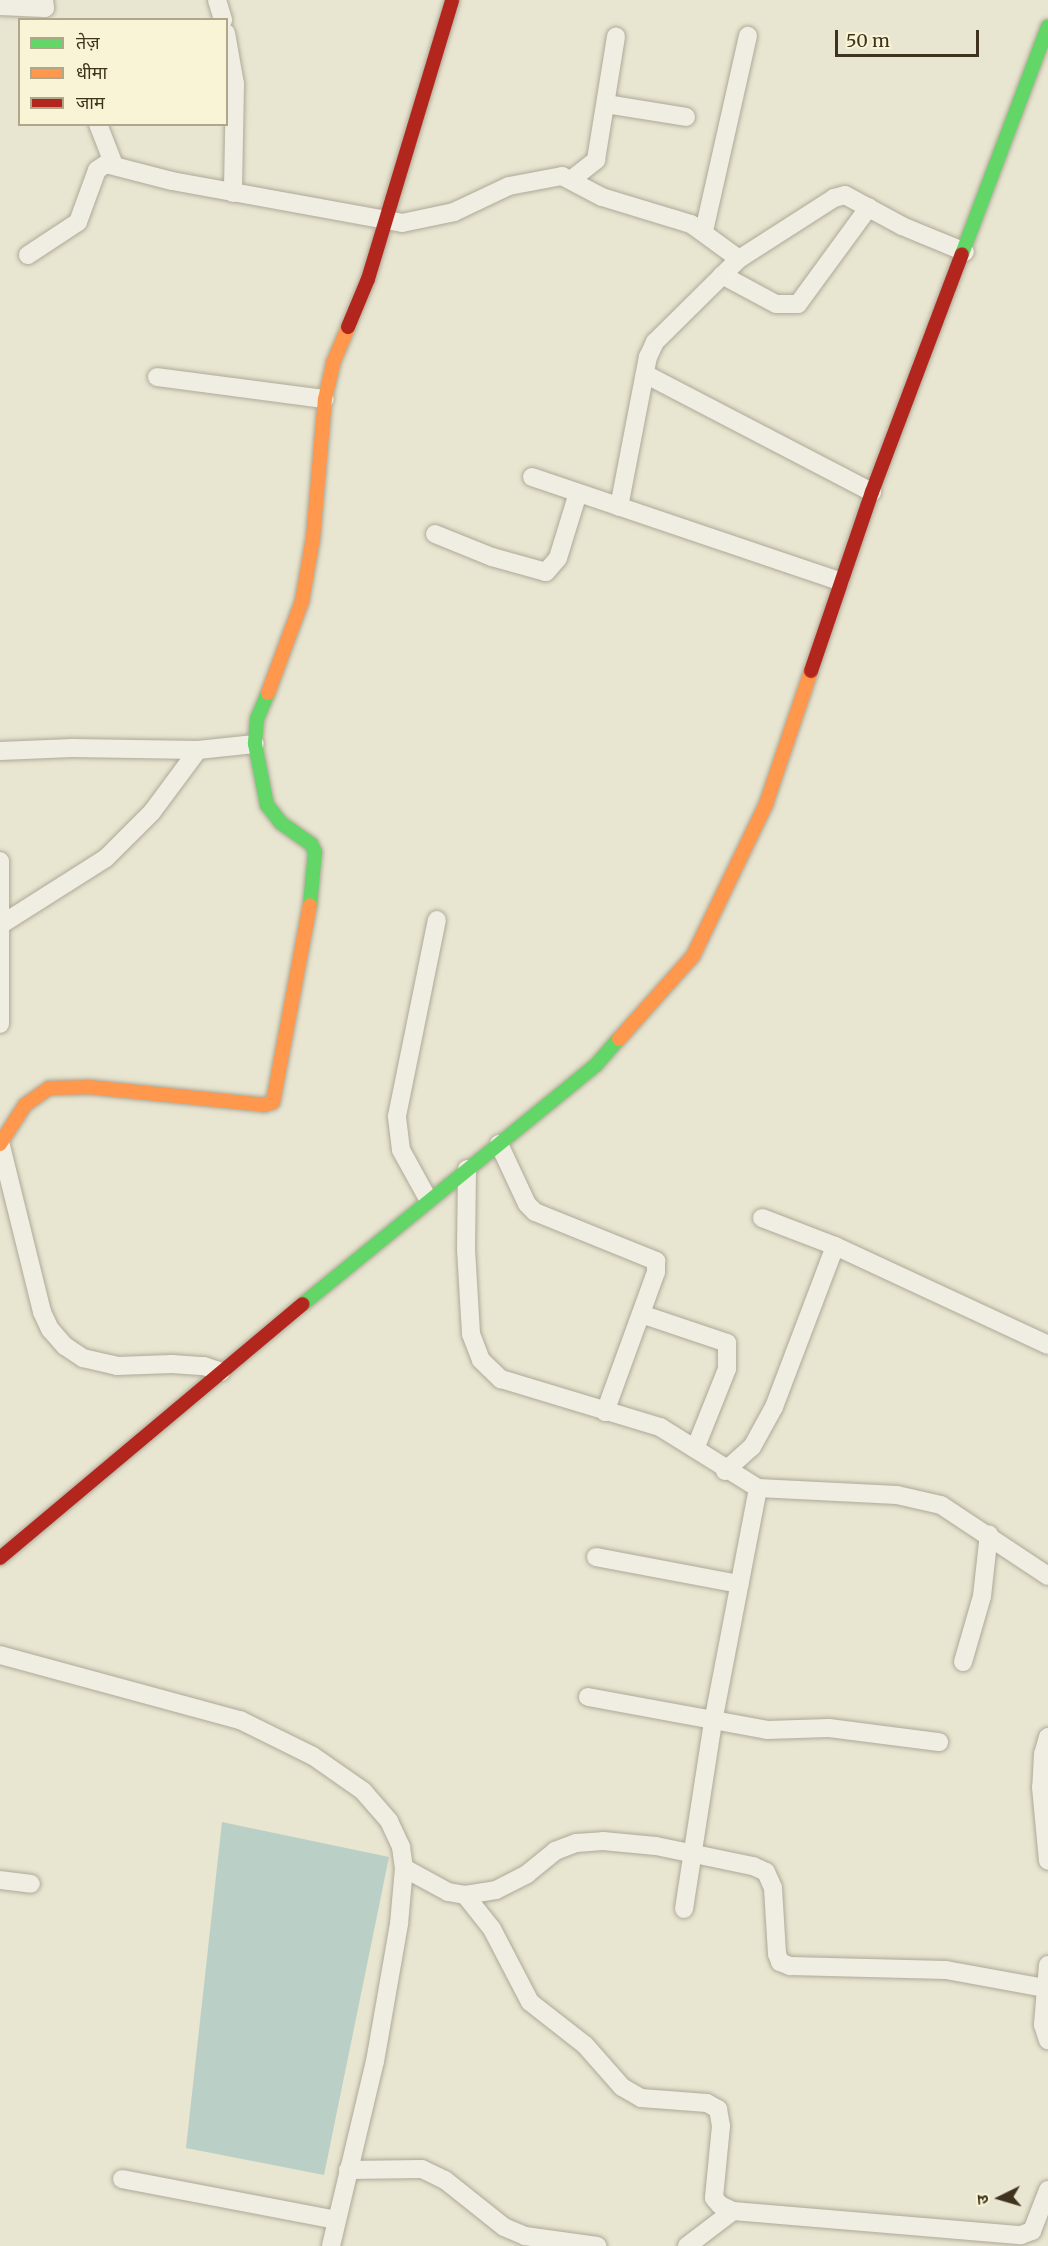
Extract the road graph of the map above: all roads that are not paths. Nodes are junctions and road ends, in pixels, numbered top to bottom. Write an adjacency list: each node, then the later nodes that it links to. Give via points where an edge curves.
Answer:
1 (218, 0): 5 (street)
2 (452, 0): 17 (street, via 439,54)
3 (0, 6): 4 (street)
4 (46, 9)
5 (222, 18)
6 (1048, 27): 19 (street)
7 (748, 36): 18 (street)
8 (616, 37): 10 (street)
9 (228, 44): 15 (street, via 235,84)
10 (606, 104): 11 (street); 14 (street, via 596,160)
11 (686, 117)
12 (99, 126): 13 (street)
13 (114, 165): 15 (street); 20 (street, via 106,164 97,170 78,222)
14 (572, 179): 17 (street, via 546,178 509,186 454,212 426,219); 18 (street, via 602,197)
15 (233, 193): 17 (street)
16 (869, 207): 19 (street, via 902,226); 21 (street, via 854,198 834,198); 22 (street, via 798,304 776,304)
17 (385, 221): 25 (street, via 368,279 333,363)
18 (704, 231): 21 (street)
19 (965, 252): 27 (street)
20 (28, 255)
21 (739, 259): 22 (street)
22 (722, 275): 23 (street, via 655,342)
23 (645, 374): 27 (street); 29 (street)
24 (157, 376): 25 (street)
25 (325, 399): 32 (street, via 313,538 302,601 293,634 257,719)
26 (532, 477): 28 (street)
27 (872, 492): 31 (street)
28 (578, 493): 29 (street); 30 (street, via 558,558 546,572 492,557)
29 (619, 507): 31 (street)
30 (435, 534)
31 (840, 581): 41 (street, via 766,804 693,956 596,1065)
32 (255, 744): 33 (street); 40 (street, via 267,806 281,824 311,844 316,871 273,1102 264,1105 88,1087 49,1088 25,1105)
33 (198, 750): 34 (street, via 72,748); 37 (street, via 152,812 106,858)
34 (0, 752)
35 (0, 861): 37 (street)
36 (437, 920): 43 (street, via 397,1116 401,1150)
37 (2, 924): 38 (street)
38 (2, 954): 39 (street)
39 (0, 1024)
40 (0, 1143): 48 (street, via 42,1312 65,1346 83,1358 117,1366 172,1364 204,1366)
41 (499, 1144): 42 (street); 46 (street, via 527,1204 535,1212 656,1261)
42 (467, 1169): 43 (street); 49 (street, via 471,1334 481,1360 501,1379)
43 (428, 1198): 48 (street)
44 (762, 1218): 45 (street)
45 (835, 1246): 47 (street); 51 (street, via 774,1407 752,1447)
46 (641, 1314): 49 (street); 50 (street, via 727,1343 727,1369)
47 (1048, 1345)
48 (221, 1372): 55 (street)
49 (605, 1412): 50 (street, via 660,1427)
50 (695, 1449): 51 (street)
51 (725, 1471): 52 (street)
52 (758, 1488): 53 (street, via 919,1497 941,1505); 57 (street)
53 (989, 1534): 56 (street); 59 (street, via 982,1596)
54 (596, 1557): 57 (street)
55 (0, 1558)
56 (1048, 1576)
57 (740, 1584): 61 (street)
58 (0, 1655): 66 (street, via 240,1720 314,1756 363,1791 389,1821 401,1847)
59 (963, 1662)
60 (588, 1697): 61 (street)
61 (713, 1722): 63 (street, via 767,1730 828,1728); 64 (street)
62 (1048, 1737): 65 (street, via 1042,1754 1041,1787)
63 (939, 1742)
64 (692, 1854): 69 (street, via 603,1841 576,1843 555,1851 527,1874 496,1890); 70 (street); 72 (street, via 766,1872 773,1888 777,1954 780,1962 790,1966 946,1970)
65 (1048, 1861)
66 (404, 1868): 69 (street, via 448,1892); 74 (street, via 399,1924 375,2061)
67 (0, 1880): 68 (street)
68 (31, 1884)
69 (465, 1895): 77 (street, via 492,1929 530,2002 585,2045 622,2087 641,2098 707,2103 718,2109 721,2126 714,2198)
70 (684, 1909)
71 (1048, 1965): 72 (street)
72 (1045, 1988): 73 (street, via 1043,2025)
73 (1048, 2040)
74 (348, 2170): 78 (street); 80 (street, via 422,2169 445,2180 504,2227 525,2236)
75 (122, 2179): 78 (street)
76 (1048, 2190): 77 (street, via 1032,2231 1021,2235)
77 (733, 2211): 81 (street)
78 (336, 2220): 79 (street)
79 (331, 2246)
80 (597, 2246)
81 (687, 2246)

